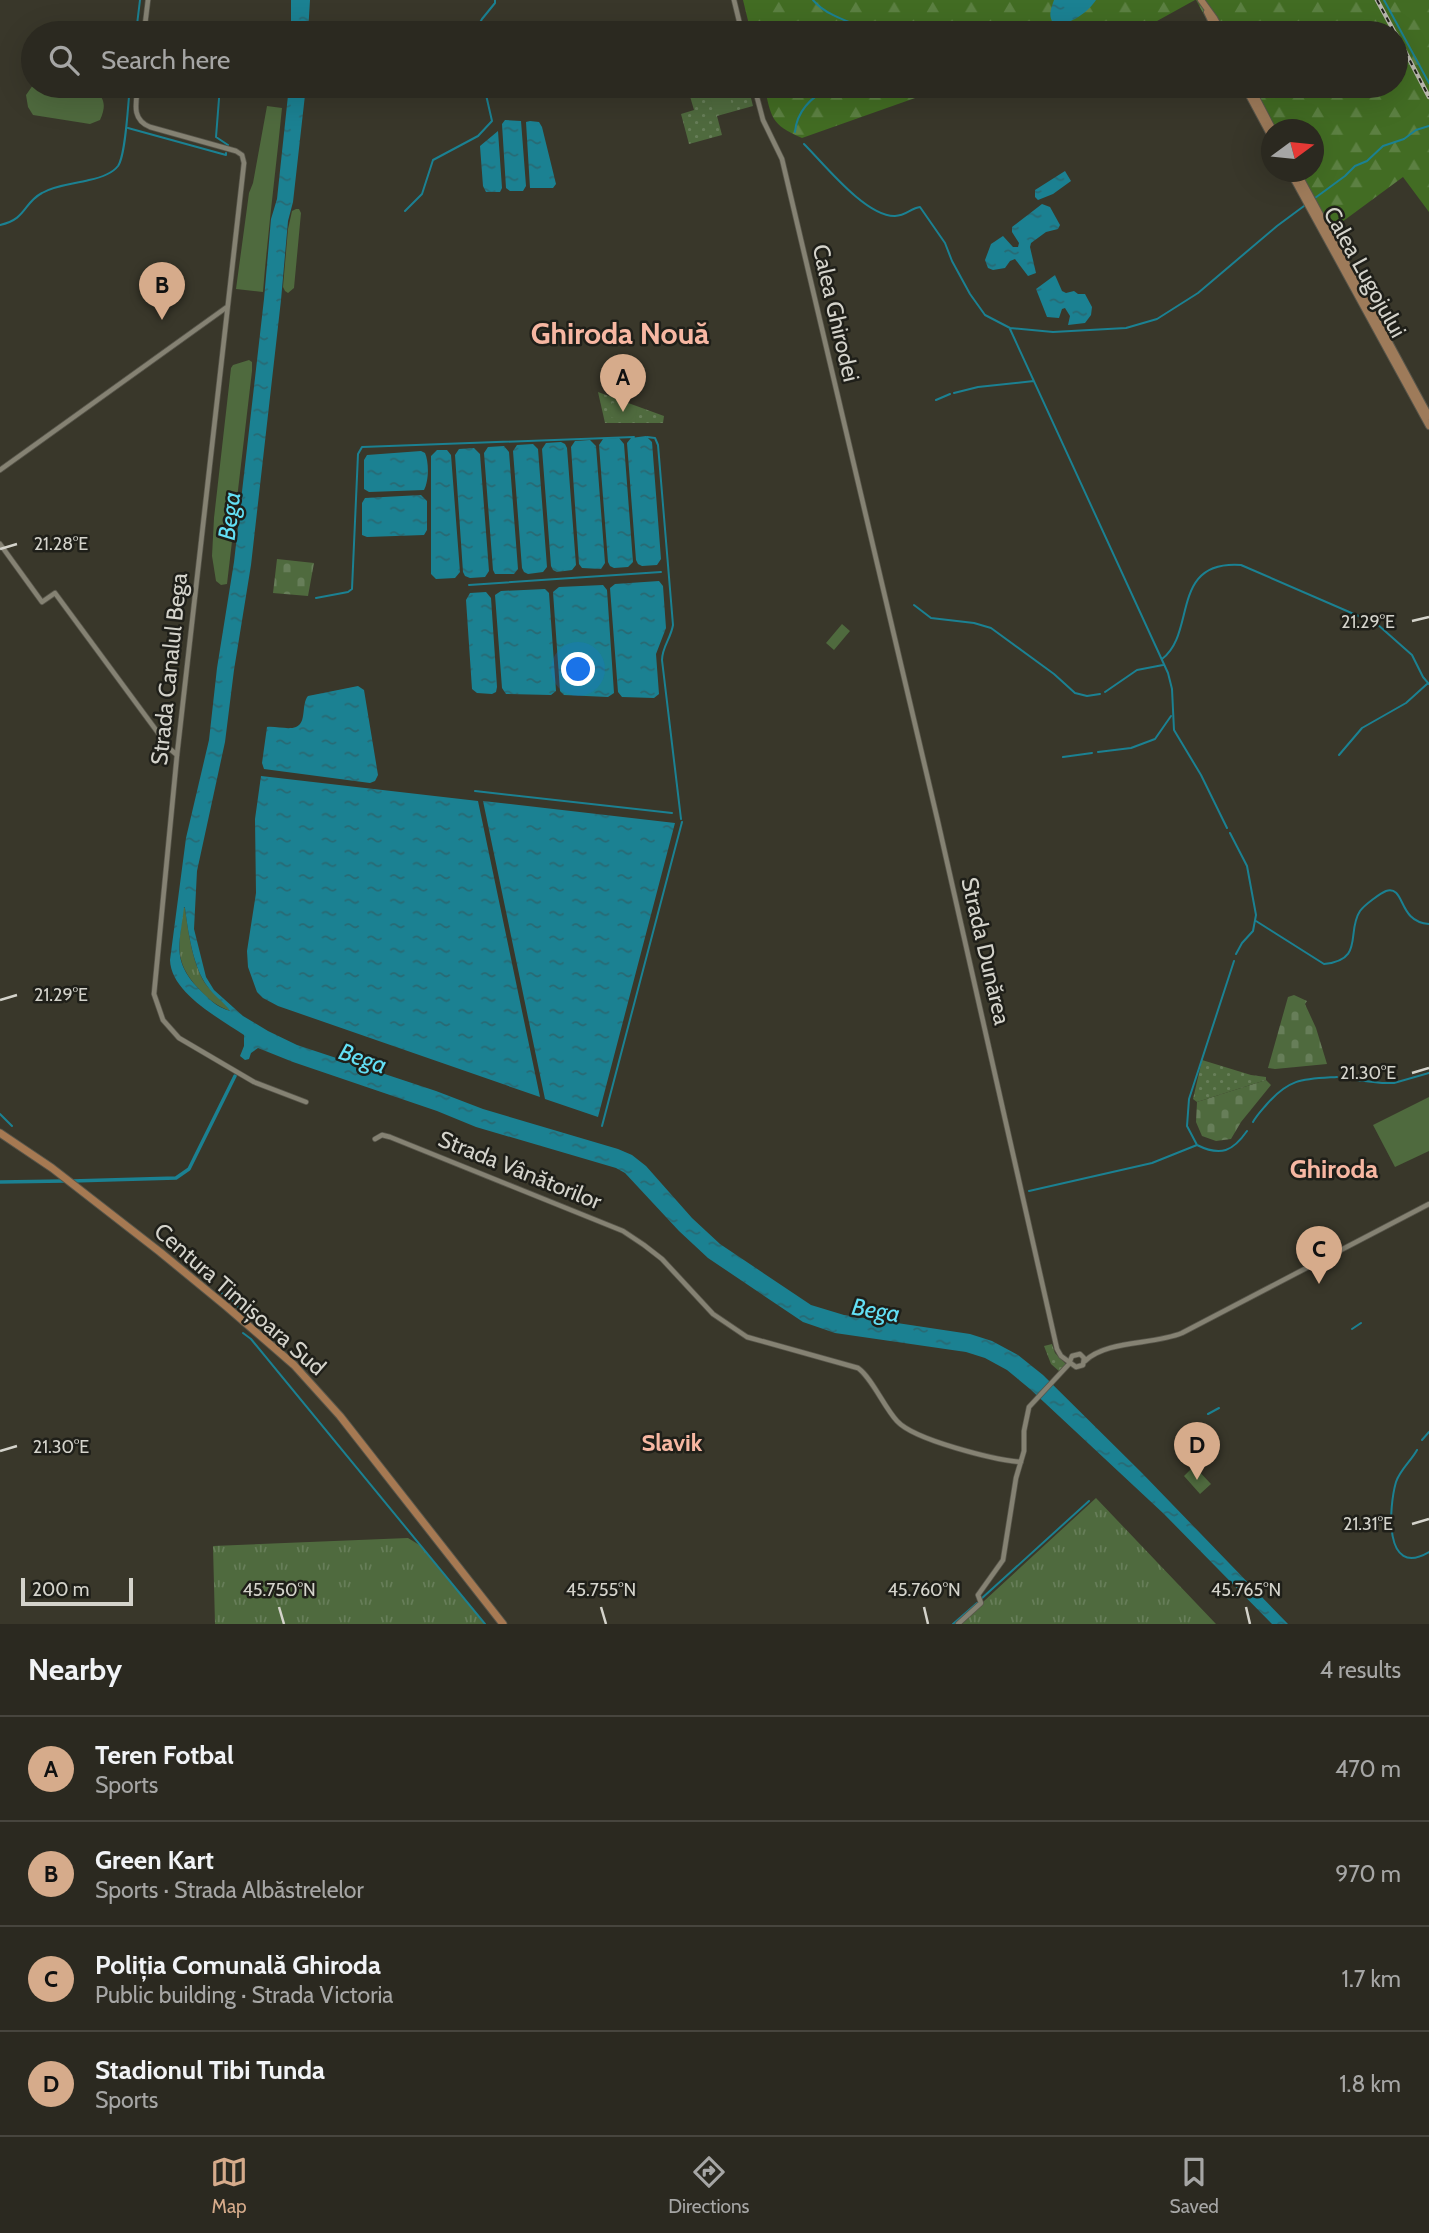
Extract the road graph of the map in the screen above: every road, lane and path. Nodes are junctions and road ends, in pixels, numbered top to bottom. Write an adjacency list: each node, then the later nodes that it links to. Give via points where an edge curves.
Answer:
1 (148, 0): 4 (street)
2 (734, 0): 5 (street)
3 (1202, 2): 6 (main road); 7 (main road)
4 (145, 21)
5 (738, 21)
6 (1211, 21)
7 (1216, 21)
8 (137, 98): 16 (street, Strada Canalul Bega, via 135,111 150,127 242,155)
9 (757, 98): 21 (street, Calea Ghirodei, via 782,159)
10 (1250, 98): 12 (main road)
11 (1256, 98): 13 (main road)
12 (1262, 119)
13 (1267, 119)
14 (1295, 182): 18 (main road, Calea Lugojului)
15 (1302, 182): 17 (main road, Calea Lugojului)
16 (227, 307): 19 (street); 22 (street, Strada Canalul Bega)
17 (1429, 416)
18 (1429, 426)
19 (0, 470)
20 (0, 544): 22 (street, via 43,602 55,593)
21 (874, 552): 30 (street, Strada Dunărea, via 1057,1349)
22 (177, 755): 23 (street, Strada Canalul Bega, via 153,983 158,1010 183,1041 263,1087)
23 (306, 1102)
24 (0, 1133): 32 (highway, Centura Timișoara Sud, via 52,1168 294,1365 340,1416)
25 (375, 1139): 31 (street, Strada Vânătorilor, via 390,1137 608,1224 649,1248 713,1314 741,1333 861,1370 905,1428 985,1456)
26 (1429, 1204): 28 (street, via 1182,1333)
27 (1082, 1355): 28 (street, Strada Dunărea); 29 (street); 30 (street, Strada Dunărea, via 1076,1353)
28 (1091, 1355): 29 (street)
29 (1084, 1361): 30 (street, via 1082,1366)
30 (1072, 1362): 31 (street, via 1031,1403)
31 (1021, 1462): 33 (street, via 1002,1561 978,1595 981,1603)
32 (503, 1624)
33 (958, 1624)

